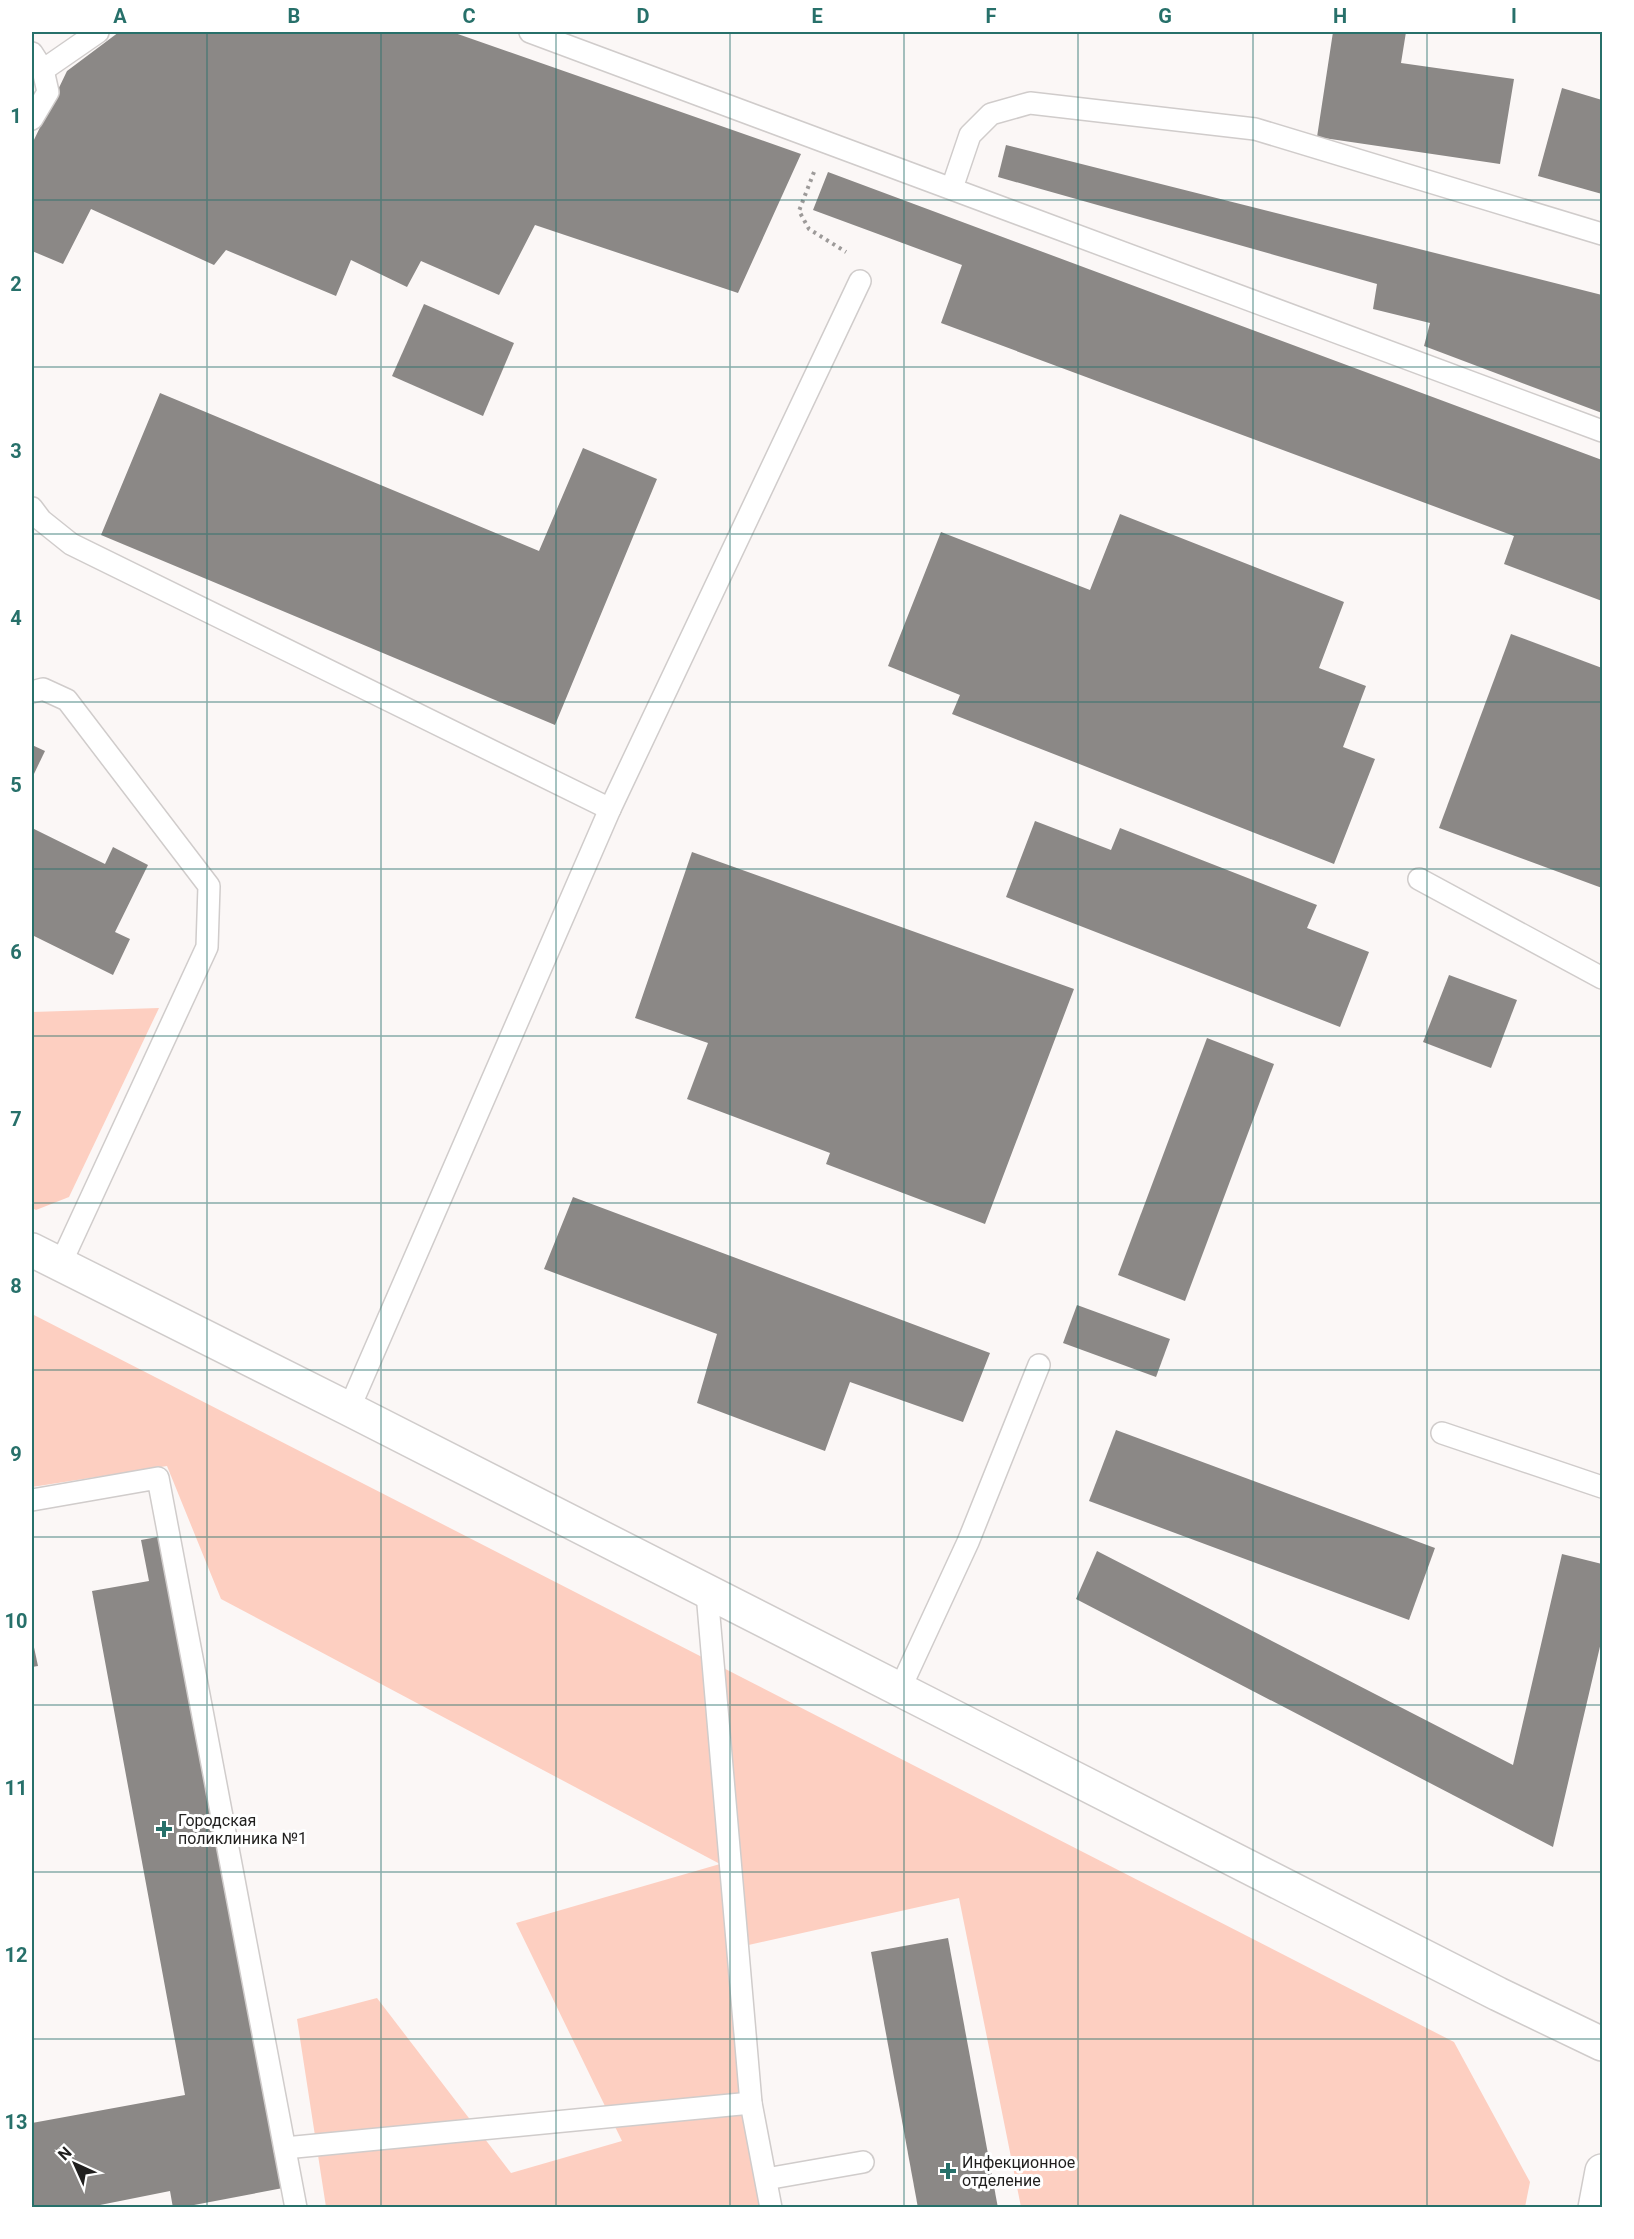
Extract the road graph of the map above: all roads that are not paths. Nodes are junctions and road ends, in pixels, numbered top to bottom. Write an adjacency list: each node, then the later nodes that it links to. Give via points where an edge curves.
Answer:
1 (98, 32): 3 (lane)
2 (530, 32): 5 (lane)
3 (37, 61): 4 (lane, via 48,92)
4 (32, 119)
5 (952, 188): 6 (lane, via 970,135 992,114 1030,104 1255,129); 8 (lane)
6 (1602, 234)
7 (860, 281): 11 (lane)
8 (1602, 431)
9 (32, 508): 11 (lane, via 71,544)
10 (32, 692): 15 (lane, via 43,689 67,700 209,886 207,947)
11 (610, 808): 17 (lane)
12 (1419, 879): 13 (lane)
13 (1602, 978)
14 (32, 1251): 15 (street)
15 (60, 1265): 17 (street)
16 (1039, 1365): 22 (lane, via 968,1542)
17 (349, 1409): 21 (street)
18 (1442, 1433): 19 (lane)
19 (1602, 1487)
20 (32, 1500): 25 (lane, via 158,1478)
21 (707, 1593): 22 (street); 24 (lane)
22 (899, 1690): 23 (street)
23 (1602, 2044)
24 (751, 2103): 25 (lane); 28 (lane)
25 (285, 2148): 29 (lane)
26 (863, 2162): 28 (lane)
27 (1602, 2171): 31 (street)
28 (766, 2179): 30 (lane)
29 (296, 2208)
30 (771, 2208)
31 (1595, 2208)

